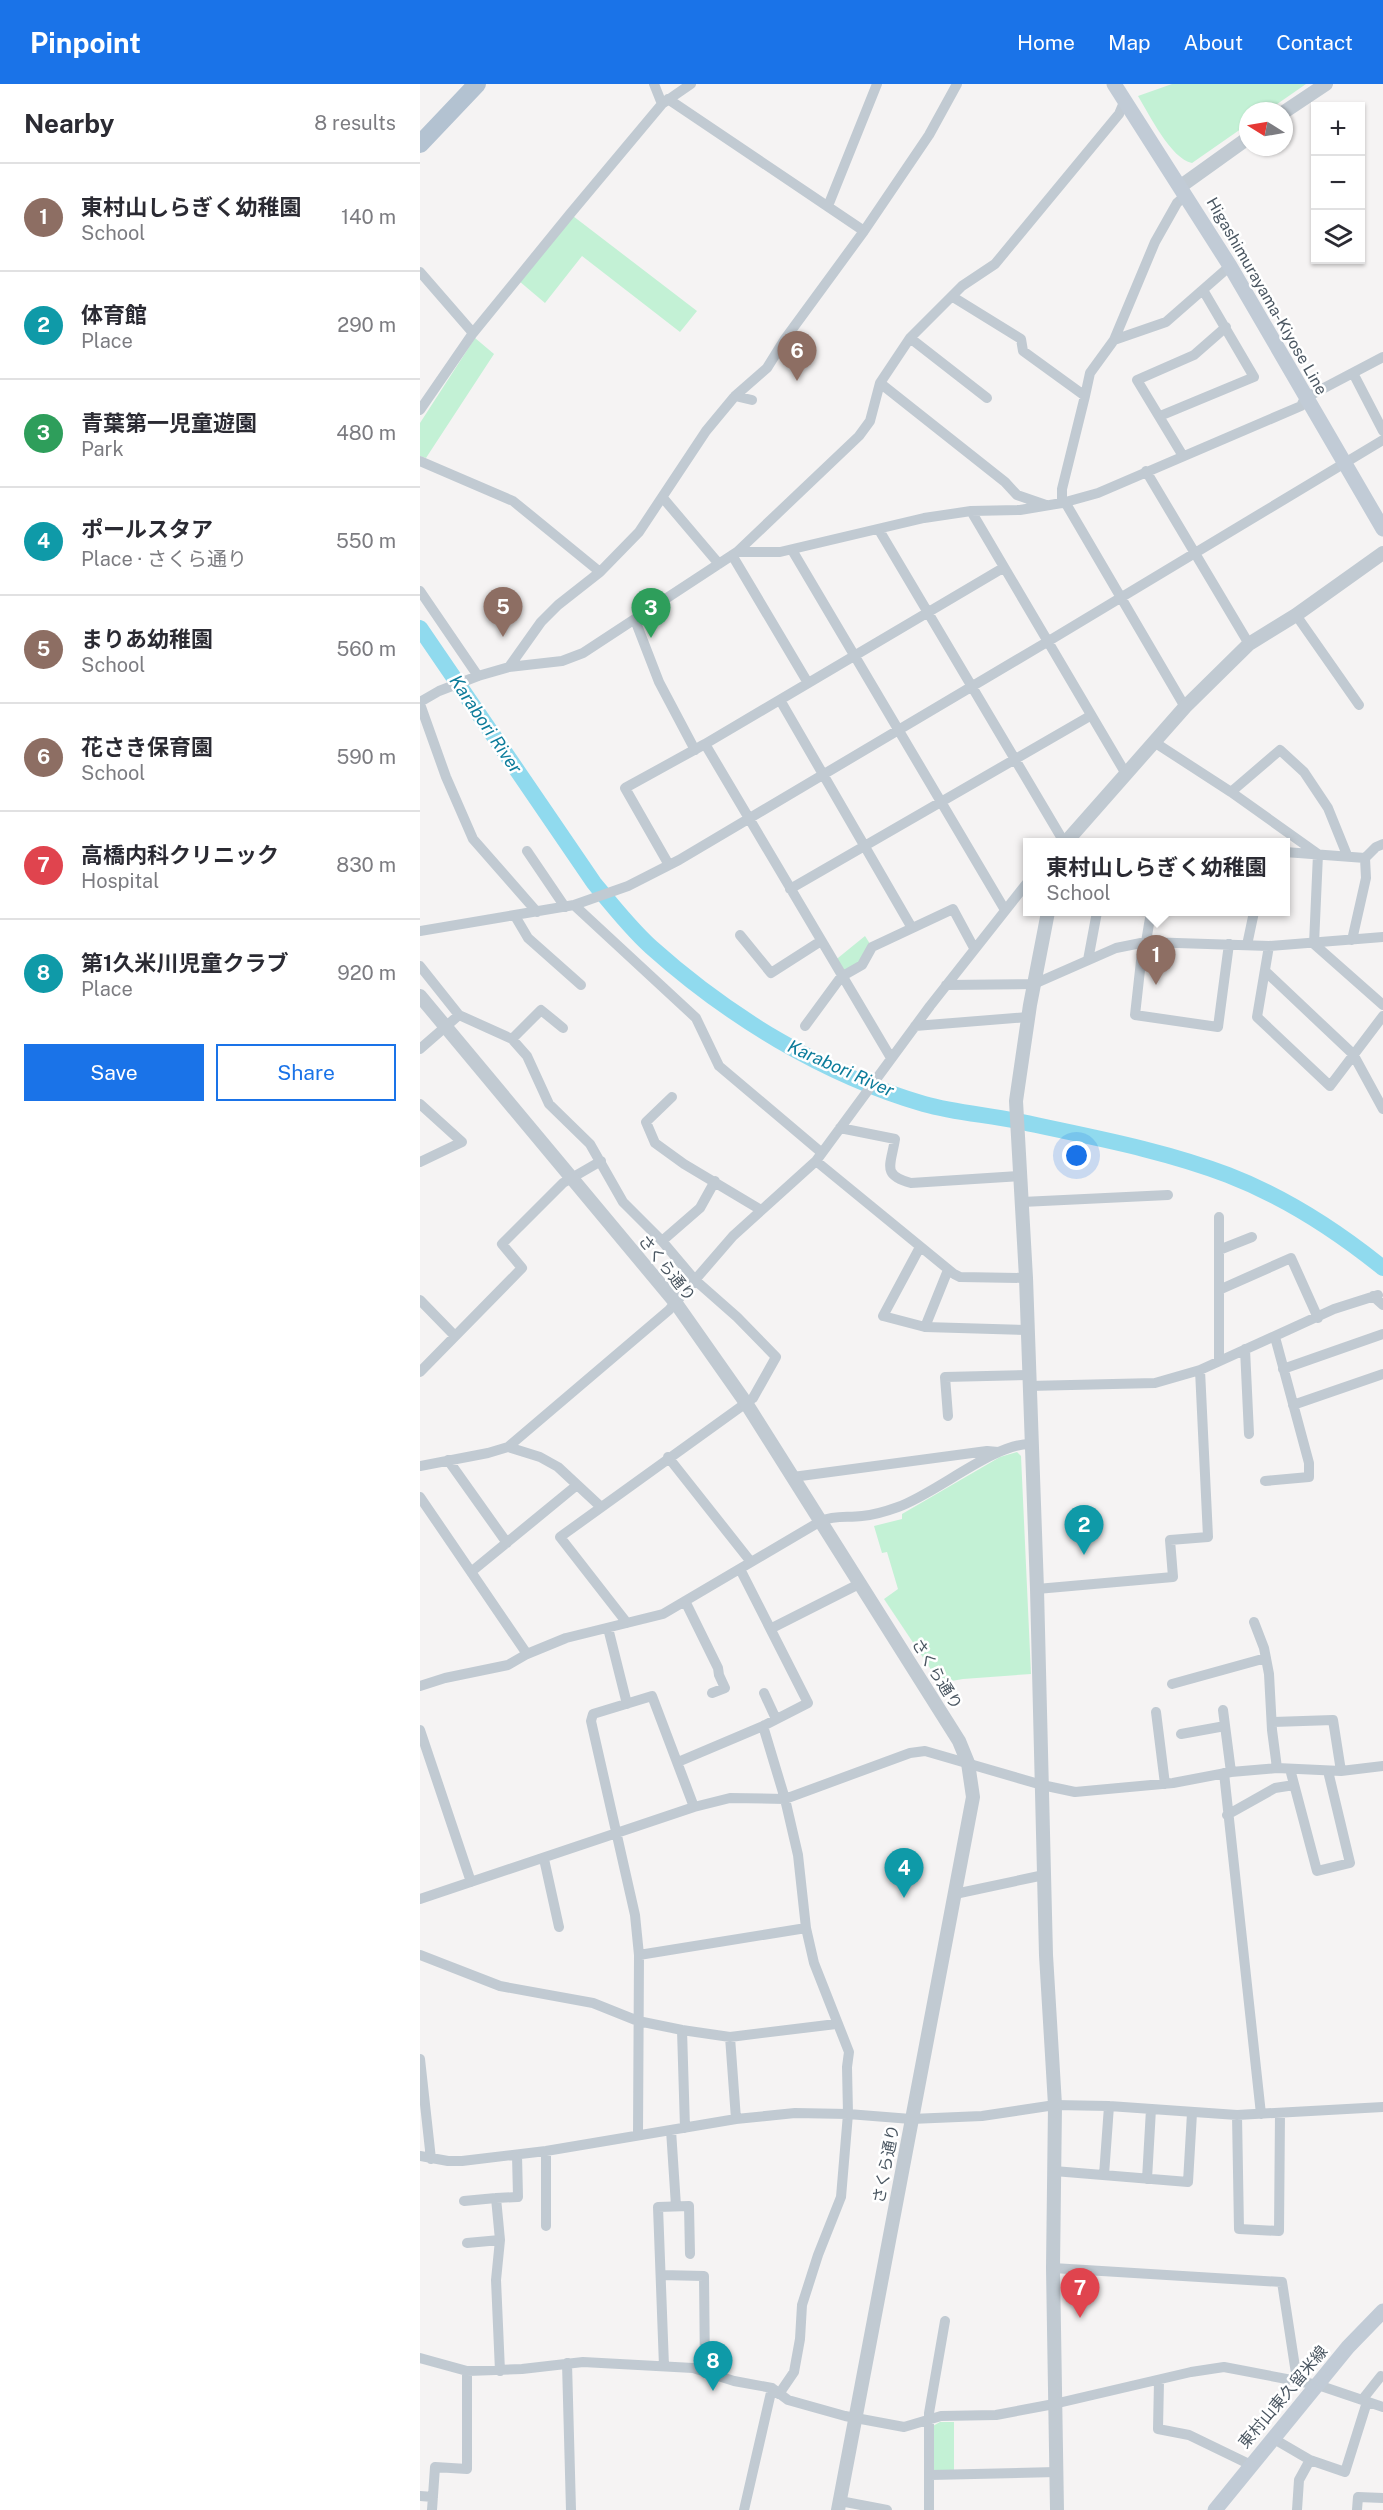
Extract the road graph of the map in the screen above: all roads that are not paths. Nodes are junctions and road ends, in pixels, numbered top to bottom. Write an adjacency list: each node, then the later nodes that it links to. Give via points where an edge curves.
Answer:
1 (477, 84): 11 (main road)
2 (654, 84): 9 (street)
3 (691, 84): 9 (street)
4 (877, 84): 14 (street)
5 (957, 84): 15 (street, via 929,135)
6 (1114, 84): 8 (main road, Higashimurayama-Kiyose Line)
7 (1326, 84): 10 (street)
8 (1125, 100): 13 (main road, Higashimurayama-Kiyose Line); 19 (street, via 1119,114 1026,230 995,264)
9 (665, 101): 14 (street); 21 (street)
10 (1293, 106)
11 (420, 144)
12 (1239, 145): 13 (street)
13 (1183, 190): 16 (main road, Higashimurayama-Kiyose Line); 23 (street, via 1155,242)
14 (828, 206): 15 (street)
15 (864, 231): 27 (street, via 767,368)
16 (1230, 266): 18 (street); 30 (main road, Higashimurayama-Kiyose Line)
17 (420, 272): 21 (street)
18 (1203, 290): 20 (street); 23 (street, via 1166,321)
19 (952, 297): 22 (street); 28 (street, via 1021,339 1023,351)
20 (1226, 327): 33 (street, via 1194,355 1137,380); 33 (street, via 1254,377)
21 (473, 333): 32 (street)
22 (910, 338): 26 (street); 29 (street)
23 (1114, 340): 28 (street, via 1090,373)
24 (1383, 357): 25 (street)
25 (1353, 373): 30 (street); 34 (street)
26 (880, 383): 42 (street, via 1017,495); 48 (street, via 870,421 859,436)
27 (735, 396): 31 (street); 40 (street, via 706,431)
28 (1085, 396): 41 (street, via 1062,489)
29 (987, 398)
30 (1305, 398): 36 (street, via 1300,406); 38 (main road, Higashimurayama-Kiyose Line)
31 (752, 400)
32 (420, 410)
33 (1160, 416): 36 (street)
34 (1383, 431)
35 (1383, 440): 38 (street)
36 (1183, 456): 39 (street)
37 (420, 461): 52 (street, via 513,501)
38 (1345, 464): 44 (main road, Higashimurayama-Kiyose Line); 49 (street)
39 (1146, 471): 41 (street, via 1098,493); 49 (street)
40 (663, 498): 50 (street); 52 (street, via 639,532)
41 (1064, 503): 42 (street); 54 (street)
42 (1046, 505): 43 (street)
43 (970, 511): 45 (street); 51 (street)
44 (1383, 529)
45 (879, 530): 46 (street); 55 (street)
46 (792, 550): 48 (street); 60 (street)
47 (1383, 553): 56 (street)
48 (734, 554): 50 (street); 63 (street)
49 (1195, 554): 54 (street); 59 (street)
50 (719, 564): 57 (street)
51 (1003, 568): 55 (street); 58 (street)
52 (600, 572): 61 (street, via 558,604)
53 (420, 591): 62 (street)
54 (1120, 598): 58 (street); 68 (street)
55 (928, 613): 60 (street); 64 (street)
56 (1296, 615): 59 (street); 67 (street)
57 (635, 620): 61 (street, via 572,658); 72 (street, via 659,682)
58 (1047, 642): 64 (street); 69 (street)
59 (1249, 644): 68 (street)
60 (854, 656): 63 (street); 70 (street)
61 (509, 667): 62 (street)
62 (477, 676): 66 (street)
63 (808, 683): 65 (street)
64 (972, 687): 70 (street); 73 (street)
65 (780, 700): 72 (street); 74 (street)
66 (420, 703): 93 (street, via 473,839)
67 (1359, 705)
68 (1185, 707): 71 (street)
69 (1090, 716): 73 (street); 75 (street)
70 (898, 730): 74 (street); 77 (street)
71 (1154, 742): 75 (street); 76 (street)
72 (700, 747): 78 (street); 88 (street, via 625,788)
73 (1015, 759): 77 (street); 79 (street)
74 (823, 774): 78 (street); 82 (street)
75 (1126, 774): 80 (street)
76 (1231, 792): 85 (street); 86 (street, via 1280,750 1304,772 1328,808)
77 (941, 802): 82 (street); 92 (street)
78 (748, 818): 88 (street); 90 (street)
79 (1062, 838)
80 (1069, 838)
81 (1383, 844): 87 (street)
82 (865, 846): 90 (street); 99 (street)
83 (527, 851): 91 (street)
84 (1290, 852): 85 (street)
85 (1318, 854): 86 (street); 107 (street)
86 (1347, 855): 87 (street)
87 (1365, 858): 103 (street, via 1366,878)
88 (669, 865): 91 (street, via 628,886)
89 (1023, 888): 92 (street)
90 (790, 889): 104 (street)
91 (569, 906): 93 (street); 135 (street, via 696,1018 719,1066)
92 (1005, 910): 110 (street)
93 (537, 912): 94 (street)
94 (515, 916): 100 (street); 116 (street, via 528,938)
95 (1047, 916): 115 (street)
96 (1096, 916): 111 (street)
97 (1150, 916): 105 (street)
98 (1253, 916): 108 (street)
99 (912, 928): 110 (street, via 953,909); 114 (street, via 872,947 862,965)
100 (420, 931)
101 (740, 934): 104 (street, via 771,973)
102 (1383, 937): 103 (street)
103 (1352, 940): 107 (street)
104 (821, 941): 114 (street)
105 (1144, 943): 106 (street); 106 (street, via 1135,1015 1218,1027); 111 (street, via 1116,948)
106 (1229, 944): 108 (street)
107 (1314, 944): 109 (street); 119 (street)
108 (1247, 945): 109 (street)
109 (1269, 946): 113 (street)
110 (974, 948): 117 (street)
111 (1088, 960): 115 (street)
112 (420, 966): 120 (street)
113 (1265, 971): 129 (street); 129 (street, via 1257,1017 1330,1086)
114 (842, 977): 123 (street); 130 (street)
115 (1034, 984): 117 (street); 122 (street)
116 (580, 985)
117 (946, 985): 124 (street)
118 (420, 996): 125 (street, さくら通り)
119 (1383, 1005)
120 (459, 1015): 125 (street); 127 (street)
121 (1383, 1016): 129 (street)
122 (1028, 1017): 124 (street); 138 (street, via 1016,1101)
123 (805, 1026)
124 (915, 1026): 130 (street)
125 (446, 1027): 128 (street); 139 (street, さくら通り)
126 (563, 1028): 127 (street, via 541,1010)
127 (512, 1039): 136 (street, via 527,1056 549,1104 590,1144)
128 (420, 1049)
129 (1353, 1054): 133 (street)
130 (891, 1058): 134 (street)
131 (672, 1097): 140 (street, via 646,1122 655,1143)
132 (420, 1104): 137 (street, via 462,1142)
133 (1383, 1108)
134 (840, 1128): 135 (street); 138 (street, via 895,1139 889,1170 896,1179 911,1183)
135 (819, 1157): 143 (street); 147 (street)
136 (601, 1161): 139 (street); 146 (street, via 623,1202)
137 (420, 1162)
138 (1020, 1176): 142 (street)
139 (571, 1177): 155 (street, さくら通り); 160 (street, via 502,1244 522,1268)
140 (715, 1181): 143 (street); 146 (street, via 700,1208)
141 (1168, 1195): 142 (street)
142 (1022, 1202): 150 (street)
143 (760, 1210): 151 (street)
144 (1219, 1217): 148 (street)
145 (1252, 1237): 148 (street)
146 (662, 1241): 151 (street)
147 (920, 1247): 149 (street); 157 (street, via 884,1316)
148 (1219, 1250): 152 (street)
149 (948, 1270): 150 (street, via 960,1277); 157 (street)
150 (1026, 1278): 158 (street)
151 (695, 1280): 155 (street); 169 (street, via 776,1357 753,1398)
152 (1219, 1290): 156 (street, via 1291,1258); 163 (street)
153 (1378, 1299): 156 (street, via 1354,1302)
154 (420, 1300): 160 (street)
155 (675, 1302): 169 (street, さくら通り); 174 (street)
156 (1318, 1318): 161 (street)
157 (925, 1327): 158 (street)
158 (1027, 1330): 168 (street)
159 (1383, 1334): 164 (street)
160 (454, 1335): 166 (street)
161 (1275, 1337): 162 (street); 164 (street)
162 (1245, 1349): 163 (street); 172 (street)
163 (1219, 1361): 165 (street)
164 (1283, 1369): 170 (street)
165 (1200, 1370): 168 (street, via 1155,1383); 190 (street, via 1208,1537 1170,1540 1173,1577)
166 (420, 1372)
167 (1383, 1374): 170 (street)
168 (1029, 1381): 171 (street, via 945,1377); 173 (street)
169 (746, 1403): 176 (street); 179 (street, さくら通り)
170 (1293, 1405): 180 (street, via 1310,1478)
171 (948, 1416)
172 (1249, 1434)
173 (1031, 1444): 175 (street, via 1010,1446); 190 (street)
174 (508, 1447): 177 (street); 181 (street, via 549,1462)
175 (998, 1452): 179 (street); 184 (street, via 899,1507)
176 (668, 1457): 183 (street); 186 (street)
177 (448, 1460): 178 (street); 185 (street)
178 (420, 1466)
179 (793, 1478): 184 (street, さくら通り)
180 (1265, 1481)
181 (577, 1485): 183 (street); 185 (street)
182 (420, 1497): 188 (street)
183 (600, 1507): 193 (street, via 560,1537)
184 (821, 1521): 186 (street); 189 (street, さくら通り)
185 (507, 1543): 188 (street)
186 (751, 1562): 187 (street)
187 (740, 1569): 191 (street); 195 (street)
188 (471, 1572): 196 (street)
189 (861, 1583): 195 (street); 212 (street, さくら通り, via 959,1741)
190 (1037, 1589): 220 (street)
191 (685, 1601): 193 (street, via 663,1614); 201 (street, via 725,1688)
192 (1254, 1622): 197 (street)
193 (627, 1623): 194 (street)
194 (608, 1628): 196 (street, via 566,1638); 202 (street)
195 (772, 1628): 205 (street, via 808,1703)
196 (527, 1654): 199 (street, via 508,1665)
197 (1266, 1658): 198 (street); 206 (street)
198 (1172, 1684)
199 (420, 1686)
200 (764, 1693): 205 (street)
201 (712, 1694)
202 (627, 1704): 211 (street, via 652,1696); 225 (street, via 594,1714 591,1721)
203 (1223, 1710): 208 (street)
204 (1156, 1712): 219 (street)
205 (776, 1719): 207 (street)
206 (1273, 1722): 213 (street); 217 (street, via 1333,1720)
207 (763, 1726): 211 (street); 222 (street)
208 (1225, 1726): 210 (street); 218 (street)
209 (420, 1730): 228 (street)
210 (1180, 1734)
211 (678, 1762): 223 (street)
212 (968, 1763): 220 (street); 222 (street, via 925,1751 910,1753); 229 (street, さくら通り, via 973,1797)
213 (1277, 1768): 215 (street); 218 (street)
214 (1383, 1768): 217 (street)
215 (1290, 1769): 216 (street); 221 (street)
216 (1328, 1770): 217 (street); 221 (street, via 1350,1863 1317,1871)
217 (1341, 1771)
218 (1227, 1772): 219 (street); 224 (street)
219 (1165, 1784): 220 (street, via 1075,1792)
220 (1042, 1785): 227 (street)
221 (1294, 1785): 224 (street, via 1275,1788)
222 (785, 1799): 223 (street, via 730,1798); 232 (street, via 798,1855)
223 (694, 1807): 225 (street)
224 (1227, 1815): 247 (street)
225 (617, 1834): 226 (street); 234 (street, via 635,1915)
226 (544, 1858): 228 (street); 231 (street)
227 (1044, 1875): 229 (street); 240 (street)
228 (471, 1882): 230 (street)
229 (955, 1894): 250 (street, さくら通り)
230 (420, 1899)
231 (560, 1927)
232 (806, 1928): 234 (street); 236 (street)
233 (420, 1955): 235 (street, via 500,1986 593,2002)
234 (639, 1955): 235 (street)
235 (638, 2021): 237 (street); 253 (street)
236 (836, 2024): 238 (street); 246 (street, via 849,2052)
237 (682, 2030): 238 (street); 251 (street)
238 (730, 2037): 249 (street)
239 (420, 2059): 256 (street)
240 (1055, 2105): 241 (street); 250 (street, via 982,2116); 257 (street)
241 (1109, 2106): 243 (street); 258 (street)
242 (1383, 2107): 245 (street)
243 (1151, 2109): 244 (street); 259 (street)
244 (1192, 2112): 248 (street); 259 (street, via 1188,2182)
245 (1281, 2113): 247 (street); 248 (street, via 1279,2231 1239,2229)
246 (848, 2114): 249 (street, via 795,2113); 250 (street); 281 (street, via 841,2197 802,2306 794,2372)
247 (1261, 2114): 248 (street)
248 (1237, 2115)
249 (736, 2119): 251 (street)
250 (911, 2119): 285 (street, さくら通り)
251 (685, 2128): 252 (street)
252 (671, 2130): 253 (street); 262 (street)
253 (638, 2135): 254 (street)
254 (546, 2151): 255 (street); 263 (street)
255 (517, 2155): 256 (street, via 462,2162); 260 (street, via 518,2197)
256 (425, 2157)
257 (1054, 2171): 258 (street); 267 (street)
258 (1104, 2175): 259 (street)
259 (1147, 2179)
260 (496, 2198): 261 (street); 264 (street)
261 (464, 2201)
262 (676, 2206): 266 (street, via 689,2206); 268 (street, via 658,2207)
263 (546, 2226)
264 (500, 2240): 265 (street); 275 (street, via 496,2280)
265 (467, 2243)
266 (690, 2254)
267 (1053, 2268): 278 (street, via 1282,2282); 283 (street)
268 (661, 2276): 273 (street); 276 (street, via 704,2276)
269 (1383, 2311): 280 (main road, 東村山東久留米線)
270 (945, 2321): 286 (street)
271 (420, 2358): 274 (street)
272 (567, 2363): 273 (street); 275 (street); 297 (street)
273 (663, 2366): 276 (street)
274 (467, 2371): 275 (street); 293 (street, via 467,2469 435,2467)
275 (500, 2371)
276 (705, 2373): 281 (street)
277 (1381, 2376): 282 (street)
278 (1297, 2380): 279 (street, via 1224,2367); 280 (street)
279 (1159, 2381): 283 (street); 289 (street, via 1158,2430 1189,2435)
280 (1318, 2385): 282 (street); 287 (main road, 東村山東久留米線)
281 (775, 2391): 285 (street, via 788,2400); 298 (street)
282 (1364, 2401): 284 (street); 288 (street, via 1345,2472)
283 (1054, 2404): 286 (street, via 996,2415 941,2416); 290 (street)
284 (1383, 2407)
285 (856, 2418): 286 (street, via 904,2427); 295 (street, さくら通り)
286 (929, 2420): 291 (street)
287 (1274, 2439): 288 (street); 289 (main road, 東村山東久留米線)
288 (1310, 2460): 303 (street, via 1299,2480)
289 (1251, 2464): 302 (main road, 東村山東久留米線)
290 (1056, 2472): 291 (street); 301 (street)
291 (930, 2475): 300 (street)
292 (420, 2496): 293 (street)
293 (433, 2497): 296 (street)
294 (1383, 2498): 304 (street, via 1358,2497)
295 (839, 2505): 299 (street)
296 (432, 2510)
297 (571, 2510)
298 (744, 2510)
299 (887, 2510)
300 (929, 2510)
301 (1057, 2510)
302 (1215, 2510)
303 (1297, 2510)
304 (1357, 2510)

